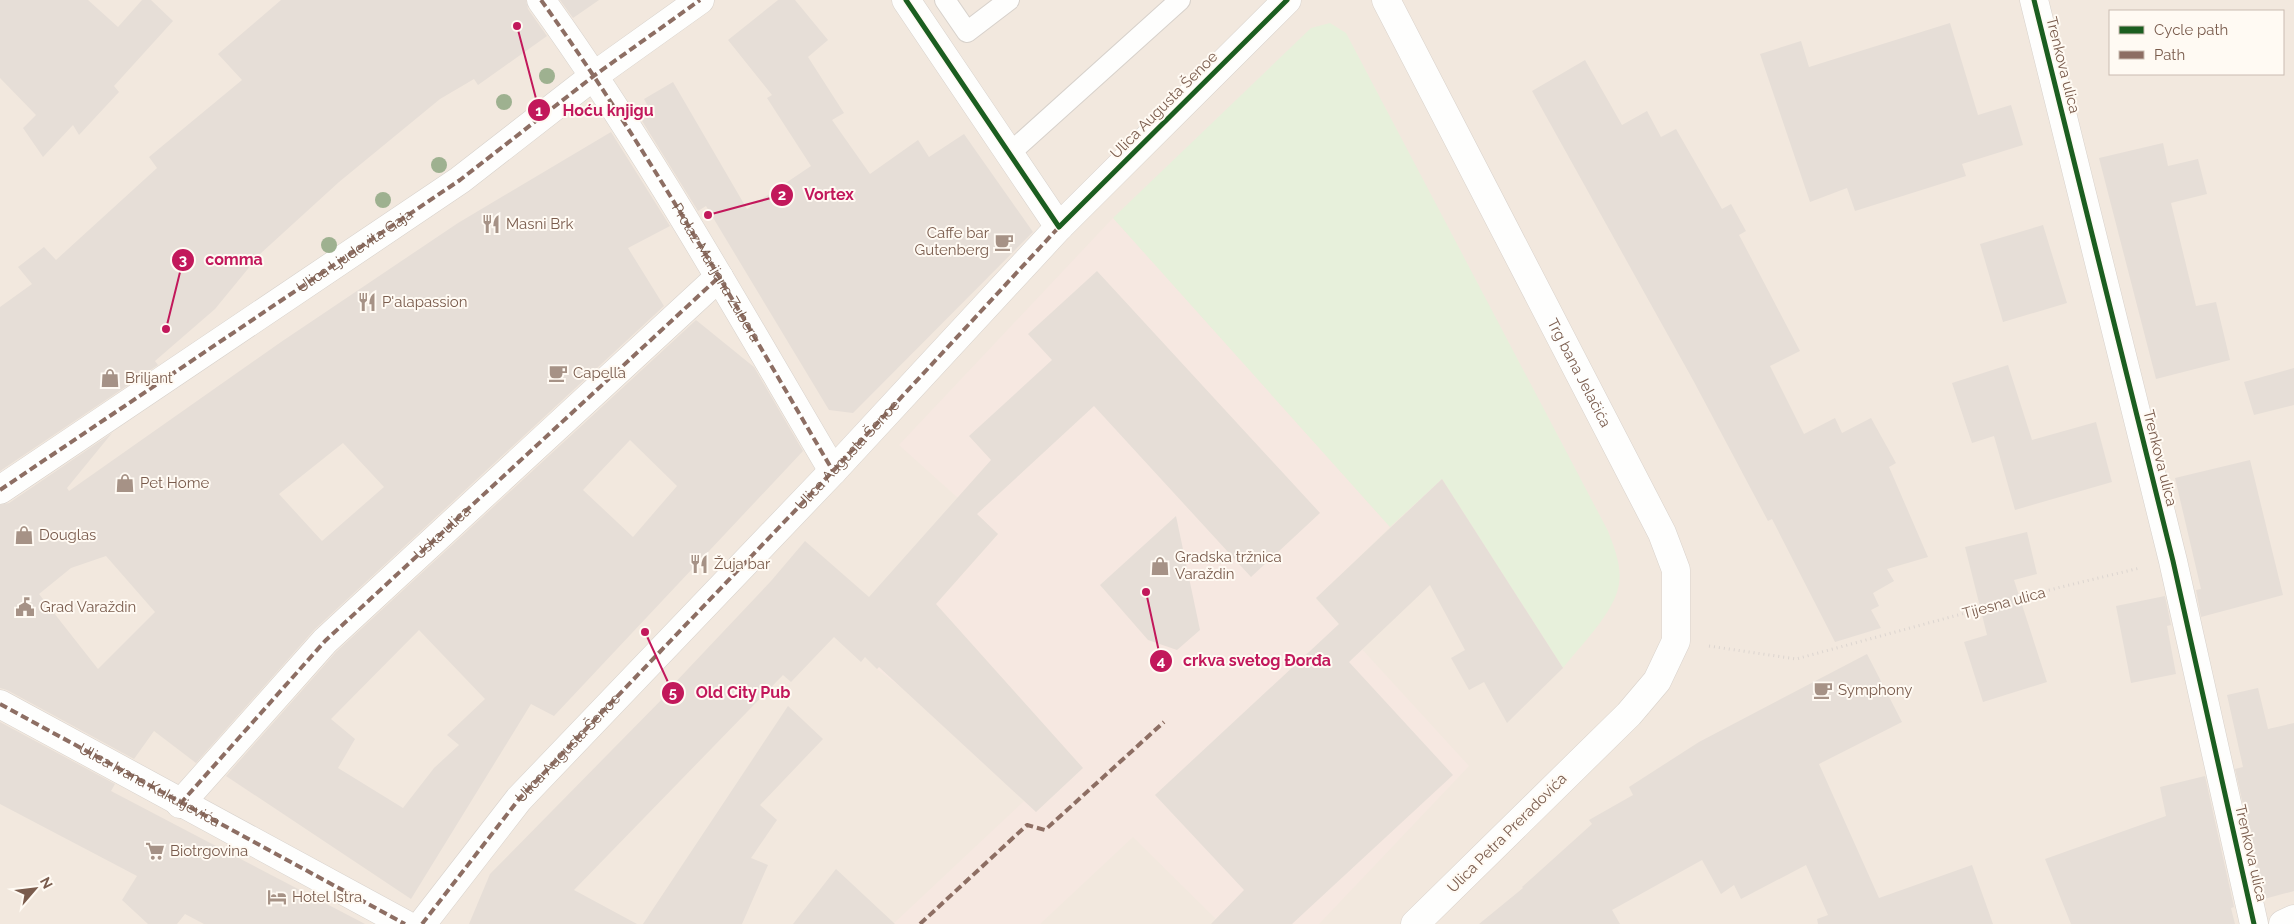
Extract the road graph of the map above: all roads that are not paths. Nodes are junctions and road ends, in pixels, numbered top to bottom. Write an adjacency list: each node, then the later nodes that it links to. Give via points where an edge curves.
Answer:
1 (541, 0): 10 (street, Prolaz Marijana Zubera)
2 (700, 0): 10 (street, Ulica Ljudevita Gaja)
3 (906, 0): 11 (street)
4 (946, 0): 5 (lane, via 967,32)
5 (1009, 0)
6 (1180, 0): 11 (lane)
7 (1287, 0): 12 (street, Ulica Augusta Šenoe)
8 (1386, 0): 17 (street, Trg bana Jelačića, via 1662,533 1676,570 1676,641 1657,681)
9 (2034, 0): 23 (street, Trenkova ulica, via 2173,561)
10 (595, 75): 13 (street, Prolaz Marijana Zubera); 15 (street, Ulica Ljudevita Gaja, via 460,180)
11 (1010, 153): 12 (street)
12 (1059, 227): 14 (street, Ulica Augusta Šenoe)
13 (719, 277): 14 (street, Prolaz Marijana Zubera); 18 (street, Uska ulica, via 324,641)
14 (833, 471): 21 (street, Ulica Augusta Šenoe, via 519,799)
15 (0, 490)
16 (0, 704): 18 (street, Ulica Ivana Kukuljevića)
17 (1599, 742): 22 (street, Ulica Petra Preradovića)
18 (180, 804): 20 (street, Ulica Ivana Kukuljevića)
19 (2294, 919): 24 (street)
20 (405, 924)
21 (422, 924)
22 (1415, 924)
23 (2254, 924)
24 (2283, 924)

